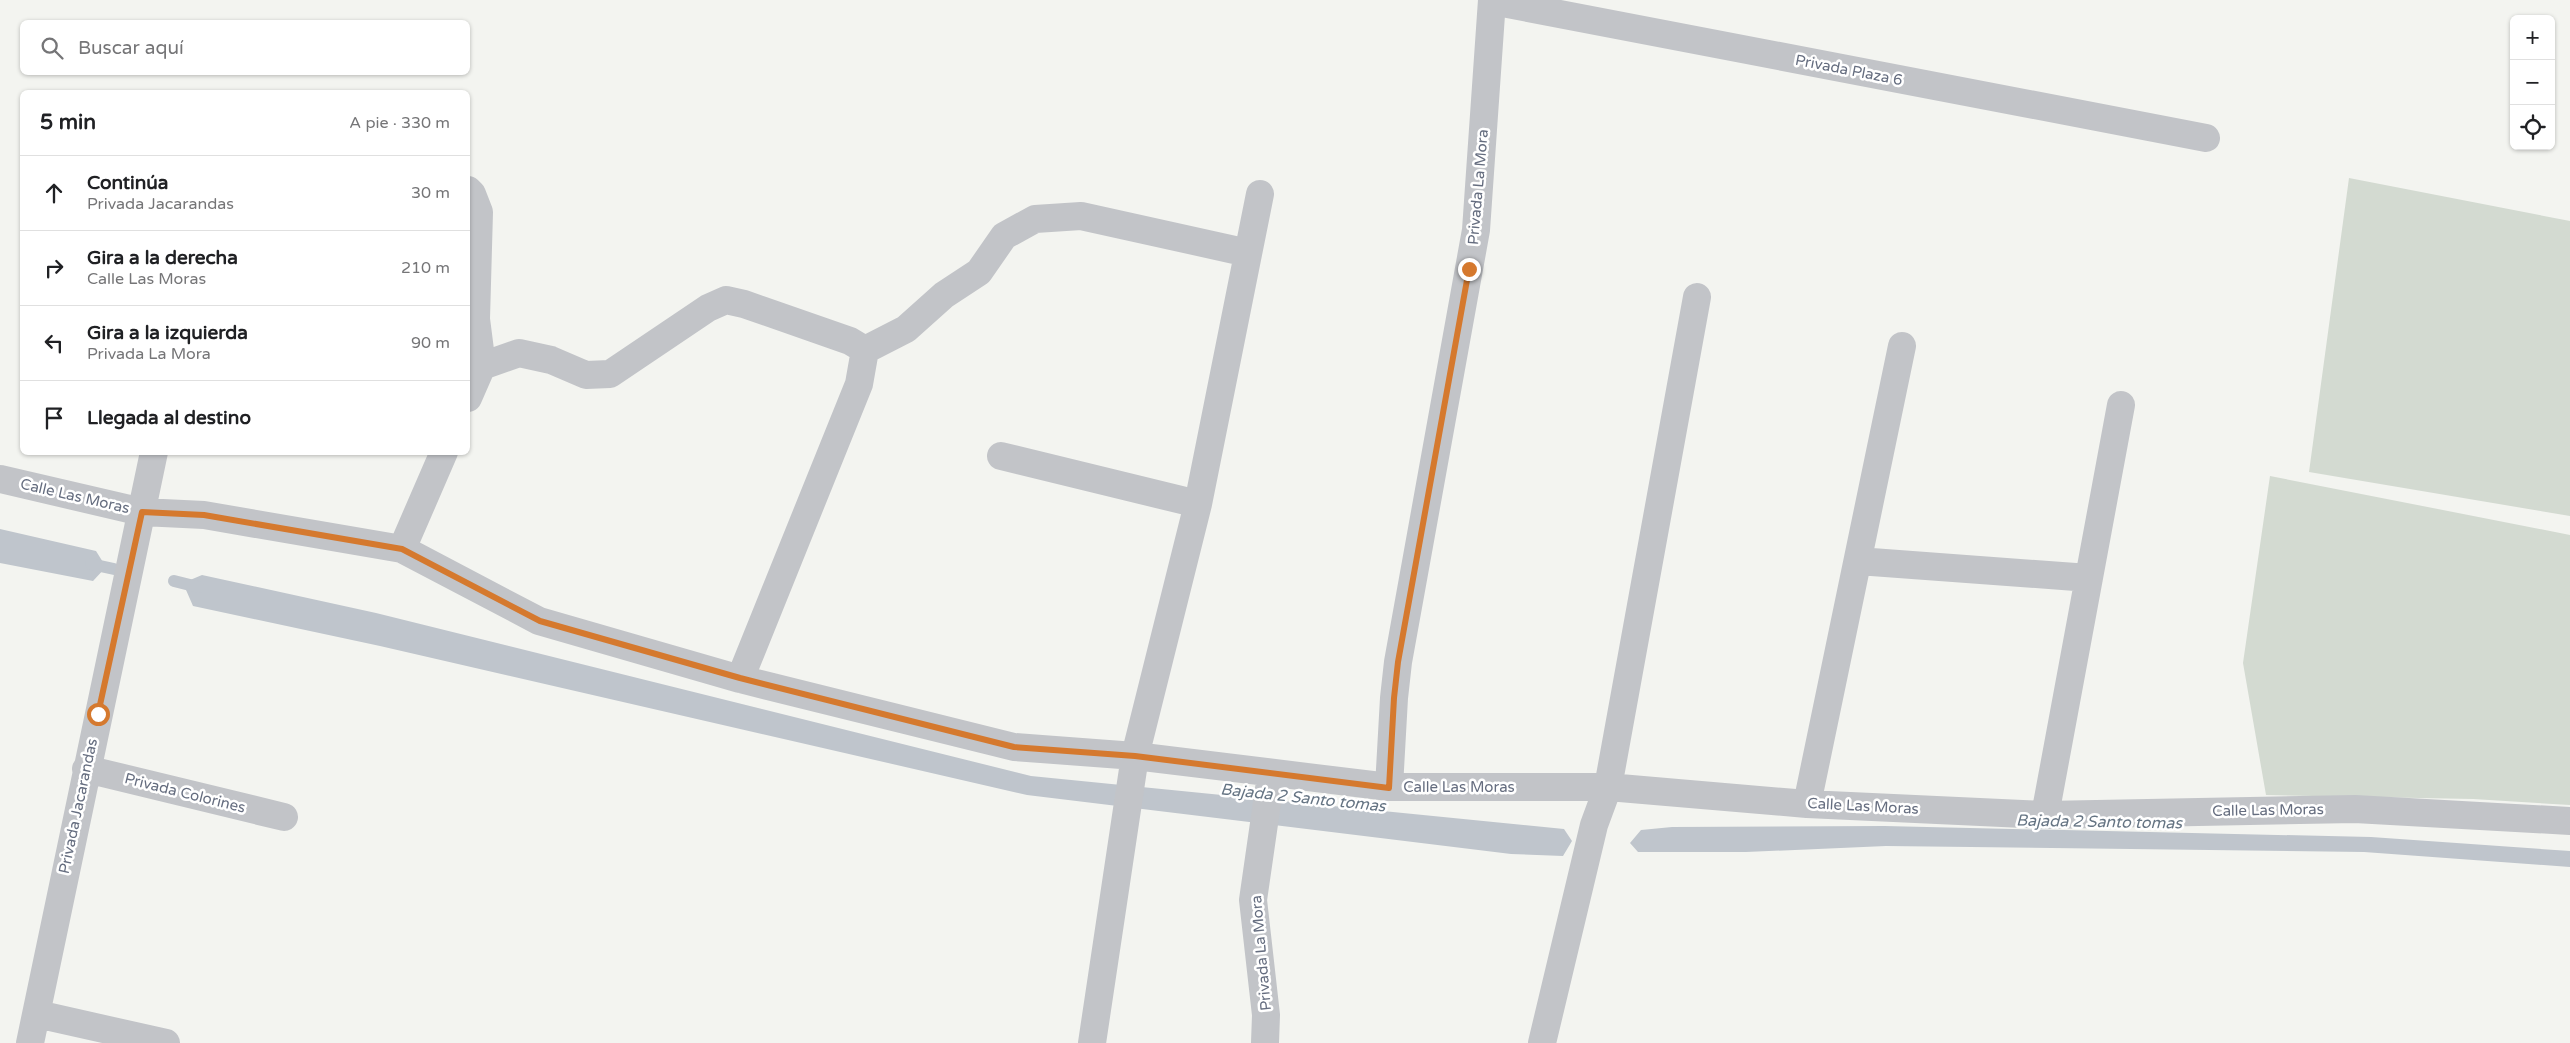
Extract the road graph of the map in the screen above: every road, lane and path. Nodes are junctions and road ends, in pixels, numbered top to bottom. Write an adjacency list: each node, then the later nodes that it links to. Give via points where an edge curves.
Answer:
1 (1492, 1): 2 (street, Privada Plaza 6); 26 (street, Privada La Mora, via 1476,230 1398,662)
2 (2206, 138)
3 (470, 192): 9 (street, via 479,212 476,319)
4 (1260, 194): 5 (street)
5 (1248, 253): 8 (street, via 1081,216 1035,219 1004,236 979,272 944,295 906,329); 16 (street)
6 (1697, 297): 25 (street)
7 (1902, 346): 19 (street)
8 (865, 350): 9 (street, via 850,341 726,300 708,308 610,374 586,375 551,360 518,353); 21 (street, via 859,384)
9 (482, 366): 10 (street)
10 (470, 393)
11 (2121, 405): 20 (street)
12 (153, 455): 17 (street, Privada Jacarandas)
13 (443, 455): 18 (street)
14 (1001, 456): 16 (street)
15 (0, 479): 17 (street, Calle Las Moras)
16 (1198, 504): 22 (street)
17 (142, 512): 18 (street, Calle Las Moras, via 204,515); 23 (street, Privada Jacarandas)
18 (402, 549): 21 (street, Calle Las Moras, via 540,621)
19 (1858, 561): 20 (street); 27 (street)
20 (2089, 578): 28 (street)
21 (740, 678): 22 (street, Calle Las Moras, via 1014,747)
22 (1135, 756): 24 (street, Calle Las Moras); 34 (street)
23 (86, 769): 29 (street, Privada Colorines); 31 (street, Privada Jacarandas)
24 (1272, 775): 26 (street, Calle Las Moras); 35 (street, Privada La Mora, via 1253,900 1266,1015)
25 (1608, 787): 26 (street, Calle Las Moras); 27 (street, Calle Las Moras); 36 (street, via 1594,825)
26 (1389, 788)
27 (1807, 804): 28 (street, Calle Las Moras)
28 (2045, 814): 30 (street, Calle Las Moras, via 2355,808)
29 (284, 817)
30 (2570, 821)
31 (37, 1014): 32 (street, Privada Jacarandas); 33 (street)
32 (30, 1043)
33 (166, 1043)
34 (1092, 1043)
35 (1265, 1043)
36 (1542, 1043)

